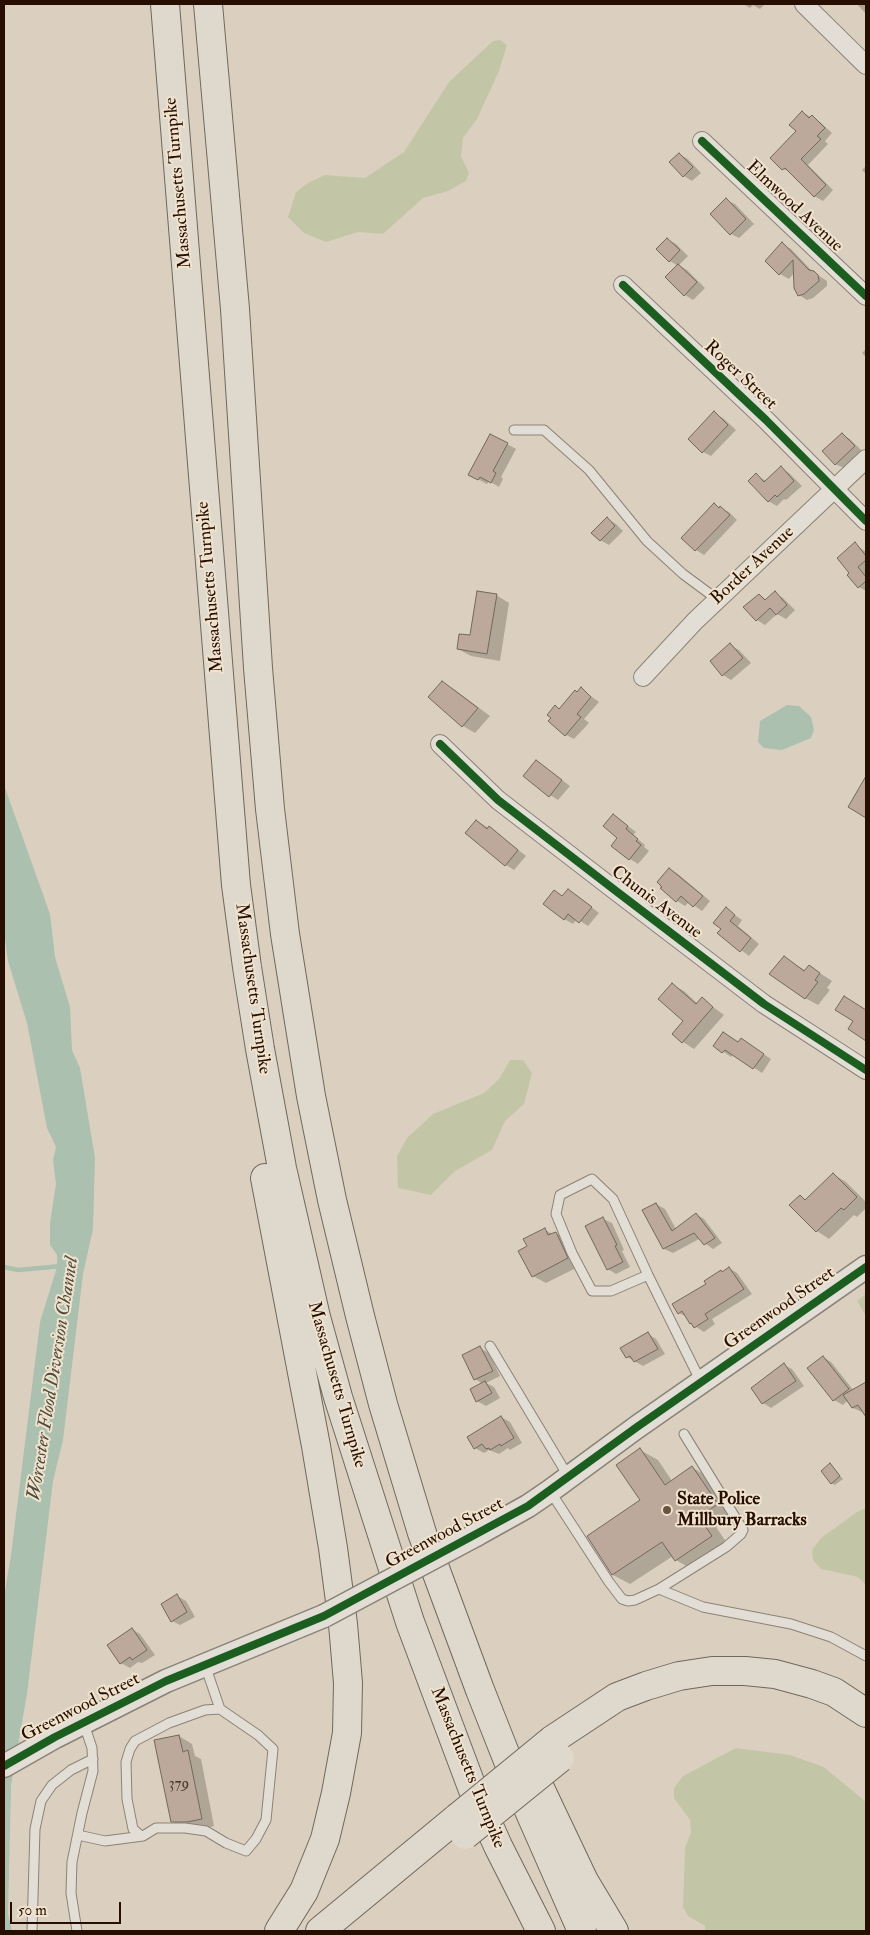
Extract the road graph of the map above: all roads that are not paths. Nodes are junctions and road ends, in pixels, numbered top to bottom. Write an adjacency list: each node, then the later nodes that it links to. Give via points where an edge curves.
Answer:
1 (165, 4): 15 (highway, Massachusetts Turnpike, via 228,801)
2 (208, 4): 24 (highway, via 235,309 258,668 286,944 301,1042 334,1210 383,1404)
3 (804, 4): 4 (street)
4 (866, 65)
5 (702, 141): 7 (street, Elmwood Avenue)
6 (623, 285): 10 (street, Roger Street, via 766,420)
7 (866, 296)
8 (514, 430): 12 (lane, via 544,430 589,470 647,541)
9 (866, 459): 10 (street, Border Avenue)
10 (834, 490): 11 (street, Roger Street); 12 (street, Border Avenue)
11 (866, 520)
12 (718, 600): 13 (street, Border Avenue)
13 (643, 677)
14 (440, 744): 16 (street, Chunis Avenue, via 498,800 616,891 764,1004)
15 (246, 967): 40 (highway, via 261,1154 318,1455 344,1624 348,1683 347,1733 325,1839 304,1891); 43 (highway, Massachusetts Turnpike, via 288,1195 316,1317 345,1422 410,1622 450,1731 498,1846)
16 (866, 1070)
17 (866, 1267): 20 (street, Greenwood Street)
18 (648, 1275): 18 (lane, via 613,1199 592,1179 560,1195 556,1214 592,1291 611,1290); 20 (lane)
19 (490, 1346): 22 (lane)
20 (701, 1382): 22 (street, Greenwood Street)
21 (684, 1434): 25 (lane, via 743,1530 726,1547)
22 (568, 1476): 23 (street, Greenwood Street)
23 (550, 1491): 25 (lane, via 622,1599 635,1600); 27 (street, Greenwood Street, bridge, via 476,1535 324,1616)
24 (435, 1572): 44 (highway, via 516,1781); 45 (highway, via 472,1634 584,1881)
25 (659, 1589): 26 (lane, via 703,1607 791,1624 831,1637)
26 (866, 1656)
27 (204, 1665): 28 (lane); 30 (street, Greenwood Street)
28 (220, 1709): 37 (lane, via 205,1710 169,1723 135,1741 130,1749 126,1762 127,1799 133,1829); 37 (lane, via 273,1749 266,1820 256,1839 246,1851 206,1831 186,1828 156,1828)
29 (866, 1713): 32 (highway, via 834,1692 812,1684 775,1674 712,1671 679,1676 617,1697)
30 (84, 1724): 33 (lane); 34 (street, Greenwood Street)
31 (866, 1734): 32 (highway, via 836,1714 804,1700 745,1688 674,1696 645,1704)
32 (556, 1749): 35 (highway, bridge)
33 (93, 1759): 36 (lane); 38 (lane, via 52,1785 41,1801 35,1829)
34 (13, 1761)
35 (462, 1826): 41 (highway); 42 (highway)
36 (78, 1835): 37 (lane, via 105,1842); 39 (lane, via 72,1862 71,1894)
37 (141, 1836)
38 (32, 1931)
39 (77, 1931)
40 (279, 1931)
41 (320, 1931)
42 (344, 1931)
43 (541, 1931)
44 (582, 1931)
45 (614, 1931)

